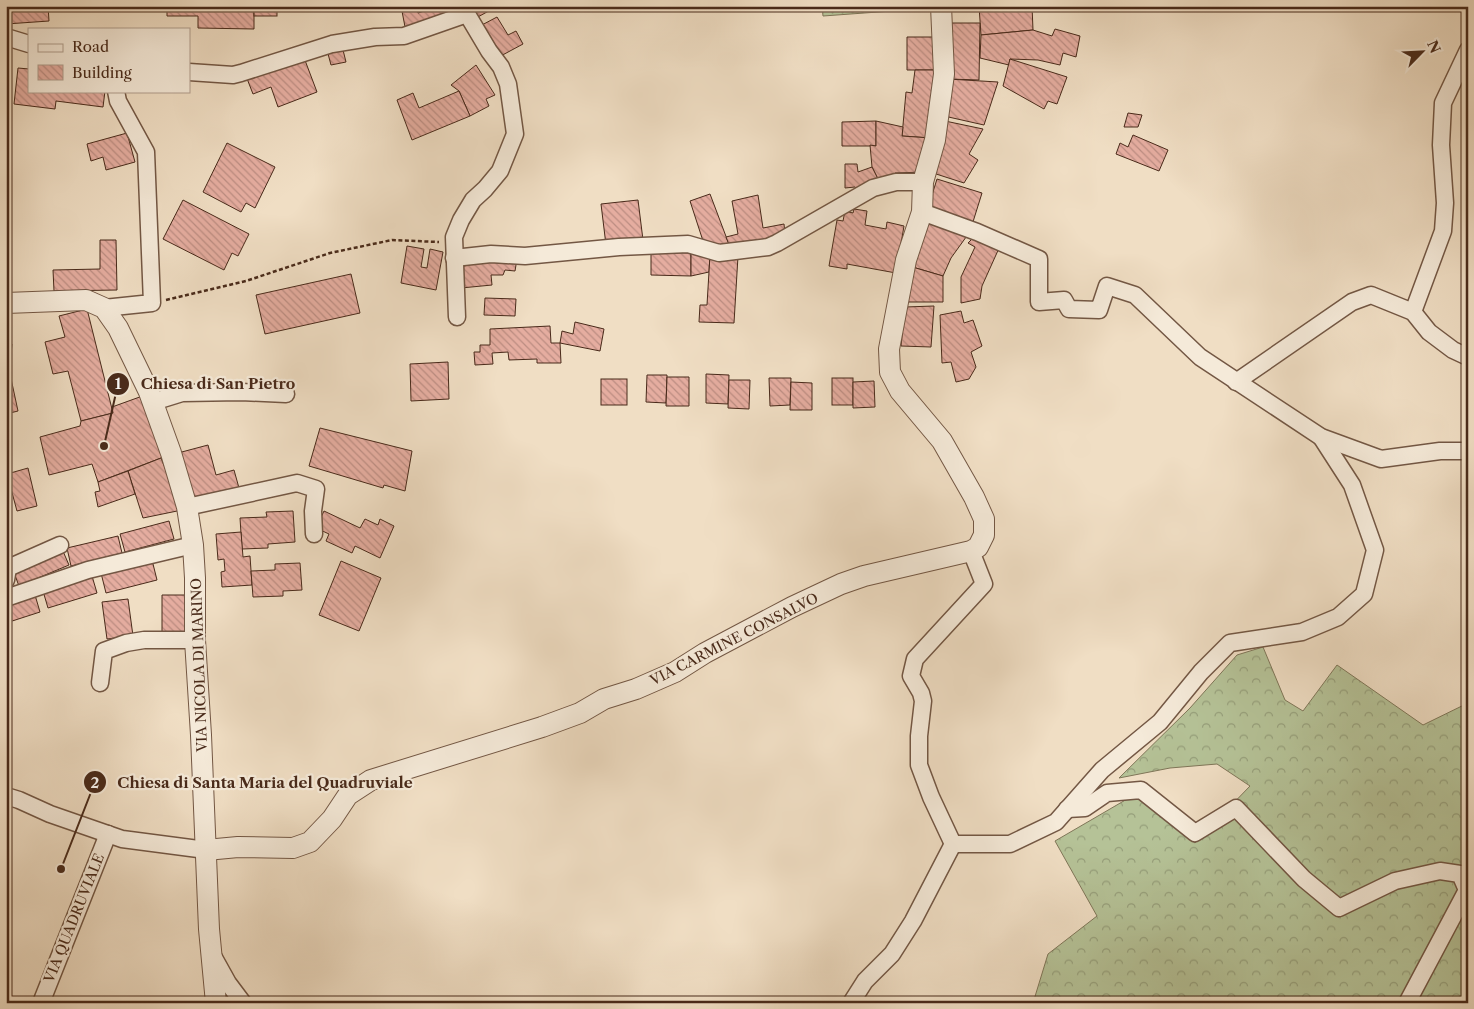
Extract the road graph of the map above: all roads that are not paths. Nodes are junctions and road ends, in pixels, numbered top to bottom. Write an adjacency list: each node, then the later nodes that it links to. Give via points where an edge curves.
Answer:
1 (941, 6): 7 (street, via 944,74 935,140)
2 (6, 37): 3 (street)
3 (28, 44)
4 (1468, 50): 12 (street, via 1443,103 1443,231)
5 (190, 72): 9 (street, via 232,75 332,44 404,36 467,14 501,67 508,84 516,134 500,171 472,200 460,220 454,237)
6 (116, 92): 11 (street, via 146,152 152,303)
7 (923, 182): 8 (street); 9 (street, via 896,182 873,188 777,243 720,253 688,244 525,256)
8 (922, 212): 15 (street, via 1039,259 1039,302 1064,300 1069,309 1099,310 1107,286 1135,295 1200,357); 24 (street, via 906,260 889,349 890,372 900,390 942,441 984,519 984,536 978,547)
9 (454, 250): 13 (street)
10 (7, 304): 11 (street, via 86,300)
11 (104, 308): 17 (street, VIA NICOLA DI MARINO, via 118,328)
12 (1413, 312): 14 (street, via 1429,332); 15 (street, via 1371,295 1352,302)
13 (457, 317)
14 (1468, 357)
15 (1236, 382): 18 (street)
16 (286, 394): 17 (street, via 182,393)
17 (153, 402): 20 (street, VIA NICOLA DI MARINO)
18 (1321, 437): 19 (street, via 1381,459); 30 (street, via 1352,485 1375,550 1364,594 1338,617 1302,632 1230,642 1160,722 1102,770)
19 (1468, 450)
20 (187, 507): 21 (street, via 297,483 316,489); 23 (street, VIA NICOLA DI MARINO)
21 (314, 534)
22 (60, 544): 25 (street, via 8,568)
23 (193, 544): 26 (street, via 88,570); 27 (street, VIA NICOLA DI MARINO)
24 (971, 551): 32 (street, via 984,584 915,659 911,676 921,692 922,701 919,765); 33 (street, VIA CARMINE CONSALVO, via 841,584 704,653 675,672 604,699 580,713 542,728 371,780 348,794 332,819 310,842 293,848)
25 (6, 580)
26 (6, 598)
27 (195, 640): 28 (street, via 144,640 104,651); 33 (street, VIA NICOLA DI MARINO)
28 (100, 683)
29 (6, 796): 31 (street)
30 (1067, 809): 32 (street, via 1056,822 1010,844); 39 (street, via 1086,808 1107,793 1141,790 1195,834 1236,808 1304,879 1338,908 1395,882 1440,870 1460,874 1467,890)
31 (108, 834): 33 (street, via 122,839); 35 (street, VIA QUADRUVIALE)
32 (953, 844): 38 (street, via 913,922 892,954 865,981)
33 (206, 850): 34 (street, VIA NICOLA DI MARINO)
34 (211, 952): 36 (street, VIA NICOLA DI MARINO); 37 (street)
35 (41, 1003)
36 (216, 1003)
37 (243, 1003)
38 (851, 1003)
39 (1407, 1003)

